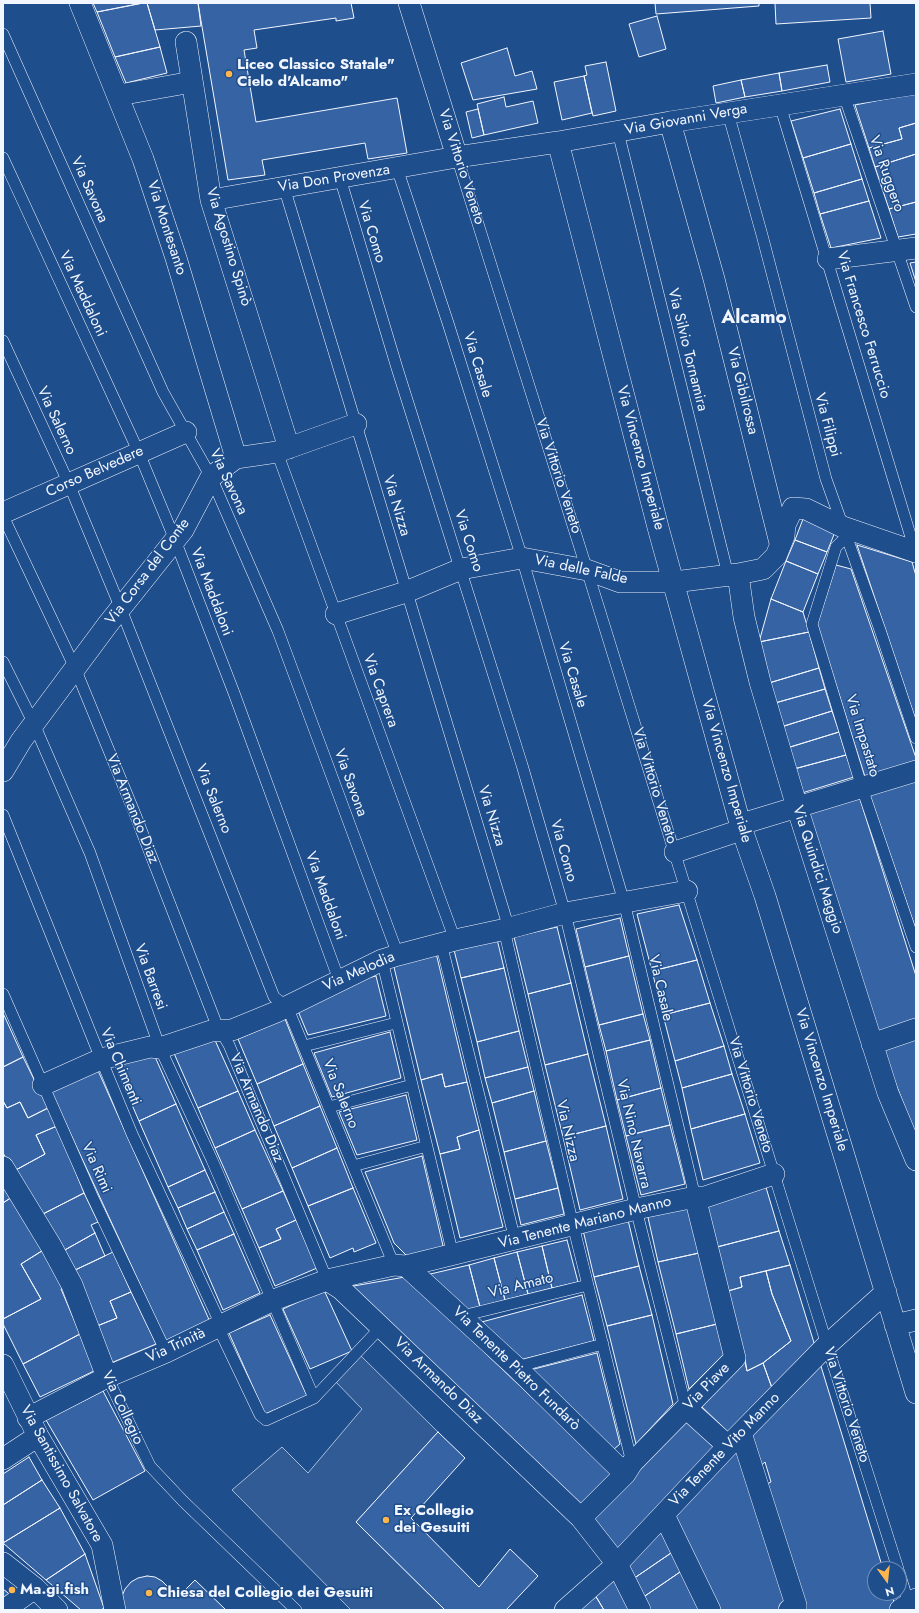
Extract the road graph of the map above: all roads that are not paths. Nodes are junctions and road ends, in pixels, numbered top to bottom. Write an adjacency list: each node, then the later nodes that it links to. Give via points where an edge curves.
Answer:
1 (80, 3): 7 (street, Via Montesanto)
2 (409, 3): 14 (street, Via Vittorio Veneto)
3 (3, 34): 25 (lane, Via Savona, via 162,392)
4 (186, 42): 5 (street, Via Agostino Spinò)
5 (192, 82): 7 (street); 19 (street, Via Agostino Spinò)
6 (916, 84): 8 (street, Via Giovanni Verga)
7 (119, 95): 28 (street, Via Montesanto, via 176,258)
8 (844, 95): 9 (street, Via Giovanni Verga); 20 (lane, Via Ruggero)
9 (780, 105): 10 (street, Via Giovanni Verga); 21 (lane, Via Francesco Ferruccio)
10 (728, 113): 11 (street, Via Giovanni Verga); 33 (lane, Via Filippi, via 826,479)
11 (670, 122): 12 (street, Via Giovanni Verga); 35 (street, Via Gibilrossa, via 714,279)
12 (618, 132): 13 (street, Via Giovanni Verga); 40 (lane, Via Silvio Tornamira)
13 (558, 142): 14 (street, Via Giovanni Verga); 41 (street, Via Vincenzo Imperiale)
14 (457, 157): 16 (street, Via Don Provenza); 39 (lane, Via Vittorio Veneto)
15 (3, 158): 27 (lane, Via Maddaloni)
16 (398, 168): 17 (street, Via Don Provenza); 37 (lane, Via Casale)
17 (340, 178): 18 (street, Via Don Provenza); 38 (lane, Via Como)
18 (284, 187): 19 (street, Via Don Provenza); 24 (lane, Via Nizza)
19 (211, 200): 26 (street, Via Agostino Spinò)
20 (906, 249): 21 (street); 22 (lane, Via Ruggero)
21 (828, 259): 36 (lane, Via Francesco Ferruccio)
22 (916, 308)
23 (3, 341): 30 (lane, Via Salerno)
24 (356, 424): 26 (street); 42 (lane, Via Nizza)
25 (186, 432): 27 (street, Corso Belvedere); 29 (lane, Via Savona)
26 (283, 450): 28 (street); 44 (lane, Via Caprera)
27 (139, 453): 30 (street, Corso Belvedere); 34 (lane, Via Maddaloni)
28 (236, 458): 29 (street, Via Corsa del Conte)
29 (211, 478): 34 (street, Via Corsa del Conte); 62 (lane, Via Savona, via 278,631)
30 (69, 484): 31 (street, Corso Belvedere); 43 (lane, Via Salerno)
31 (3, 513)
32 (3, 516): 46 (lane, Via Armando Diaz)
33 (845, 532): 35 (street, Via delle Falde, via 806,509 793,508); 36 (street); 48 (lane, Via Filippi); 51 (lane, Via Impastato, via 836,547 812,624)
34 (175, 540): 43 (street, Via Corsa del Conte); 63 (lane, Via Maddaloni)
35 (780, 545): 40 (street, Via delle Falde, via 776,556 763,569)
36 (916, 553)
37 (522, 558): 38 (street, Via delle Falde); 39 (street, Via delle Falde); 57 (lane, Via Casale)
38 (461, 569): 42 (street, Via delle Falde); 58 (lane, Via Como)
39 (587, 570): 41 (street, Via delle Falde, via 620,582); 55 (lane, Via Vittorio Veneto)
40 (733, 574): 41 (street, Via delle Falde); 52 (street, Via Quindici Maggio, via 760,682)
41 (674, 582): 54 (street, Via Vincenzo Imperiale)
42 (406, 592): 44 (street, Via delle Falde); 59 (lane, Via Nizza, via 507,922)
43 (122, 609): 46 (street, Via Corsa del Conte); 65 (lane, Via Salerno, via 274,997)
44 (336, 614): 60 (lane, Via Caprera)
45 (3, 662): 47 (lane, Via Barresi)
46 (75, 668): 47 (street, Via Corsa del Conte); 68 (lane, Via Armando Diaz, via 216,1023)
47 (34, 724): 49 (street, Via Corsa del Conte); 71 (lane, Via Barresi, via 90,853)
48 (916, 738)
49 (3, 771)
50 (916, 771): 51 (street)
51 (862, 788): 52 (street); 61 (lane, Via Impastato)
52 (797, 807): 54 (street, via 748,822); 69 (street, Via Quindici Maggio)
53 (3, 815): 72 (lane, Via Chimenti)
54 (741, 827): 55 (street, via 735,832); 89 (street, Via Vincenzo Imperiale, via 765,896)
55 (675, 852): 56 (lane, Via Vittorio Veneto)
56 (687, 891): 57 (street, Via Melodia); 80 (lane, Via Vittorio Veneto)
57 (624, 902): 58 (street, Via Melodia); 81 (lane, Via Casale)
58 (565, 913): 59 (street, Via Melodia); 82 (lane, Via Nino Navarra)
59 (506, 930): 60 (street, Via Melodia); 83 (lane, Via Nizza)
60 (448, 942): 62 (street, Via Melodia); 84 (lane, Via Caprera)
61 (916, 947)
62 (390, 958): 63 (street, Via Melodia); 66 (lane, Via Savona)
63 (340, 980): 65 (street, Via Melodia)
64 (3, 994): 73 (lane, Via Rimi)
65 (286, 1006): 68 (street, Via Melodia, via 232,1030); 70 (lane, Via Salerno)
66 (396, 1023): 70 (lane); 74 (lane, Via Savona)
67 (916, 1029): 69 (street)
68 (222, 1031): 71 (street, Via Melodia, via 210,1031); 87 (lane, Via Armando Diaz)
69 (872, 1044): 77 (street, Via Quindici Maggio, via 888,1093)
70 (304, 1046): 75 (lane, Via Salerno)
71 (160, 1048): 72 (street, Via Melodia, via 150,1047); 90 (lane, Via Barresi, via 212,1160)
72 (100, 1059): 73 (street, Via Melodia); 94 (lane, Via Chimenti)
73 (43, 1085): 98 (lane, Via Rimi)
74 (412, 1085): 75 (lane); 76 (lane, Via Savona)
75 (329, 1107): 78 (lane, Via Salerno)
76 (427, 1146): 78 (lane); 85 (lane, Via Savona)
77 (916, 1160)
78 (353, 1166): 86 (lane, Via Salerno)
79 (3, 1167): 101 (street, Via Collegio, via 72,1285)
80 (774, 1174): 81 (street, Via Tenente Mariano Manno, via 705,1197); 97 (lane, Via Vittorio Veneto)
81 (695, 1197): 82 (street, Via Tenente Mariano Manno); 104 (street, Via Piave, via 735,1358)
82 (636, 1209): 83 (street, Via Tenente Mariano Manno); 104 (lane, Via Nino Navarra)
83 (573, 1224): 84 (street, Via Tenente Mariano Manno); 88 (lane, Via Nizza)
84 (515, 1240): 85 (street, Via Tenente Mariano Manno)
85 (453, 1255): 86 (street, Via Tenente Mariano Manno)
86 (400, 1266): 87 (street, Via Tenente Mariano Manno); 91 (street, Via Tenente Pietro Fundarò)
87 (327, 1280): 90 (street, Via Trinità); 95 (street, Via Armando Diaz, via 341,1289)
88 (588, 1285): 91 (lane, Via Amato); 96 (lane, Via Nizza)
89 (886, 1292): 93 (street, Via Vincenzo Imperiale); 97 (street, Via Tenente Vito Manno)
90 (271, 1301): 94 (street, Via Trinità); 103 (lane, Via Barresi)
91 (462, 1316): 100 (street, Via Tenente Pietro Fundarò)
92 (916, 1320): 93 (street)
93 (896, 1325): 102 (street, Via Vincenzo Imperiale)
94 (220, 1326): 98 (street, Via Trinità); 103 (lane, Via Chimenti, via 260,1415 266,1420)
95 (381, 1327): 103 (lane); 111 (street, Via Armando Diaz)
96 (603, 1344): 100 (lane); 109 (lane, Via Nizza)
97 (827, 1344): 107 (street, Via Tenente Vito Manno); 112 (lane, Via Vittorio Veneto)
98 (166, 1352): 101 (street, Via Trinità)
99 (3, 1365): 105 (street, Via Santissimo Salvatore)
100 (516, 1367): 109 (street, Via Tenente Pietro Fundarò)
101 (107, 1377): 105 (street, Via Trinità); 119 (lane, Via Collegio, via 150,1466)
102 (916, 1393)
103 (314, 1398)
104 (686, 1408): 107 (street); 109 (street, Via Piave)
105 (28, 1418): 106 (street, Via Santissimo Salvatore)
106 (38, 1436): 108 (street); 118 (street, Via Santissimo Salvatore, via 102,1545)
107 (734, 1439): 110 (street, Via Tenente Vito Manno); 123 (street, via 796,1605)
108 (3, 1459)
109 (629, 1468): 111 (street, Via Piave)
110 (664, 1515): 114 (street, Via Tenente Vito Manno); 122 (street)
111 (581, 1518): 114 (street, Via Armando Diaz)
112 (895, 1561)
113 (3, 1563): 115 (street)
114 (617, 1564): 120 (street, Via Tenente Vito Manno); 121 (street, Via Armando Diaz)
115 (35, 1588): 116 (street); 117 (street)
116 (4, 1610)
117 (57, 1610)
118 (115, 1610)
119 (296, 1610)
120 (565, 1610)
121 (640, 1610)
122 (710, 1610)
123 (789, 1610)

